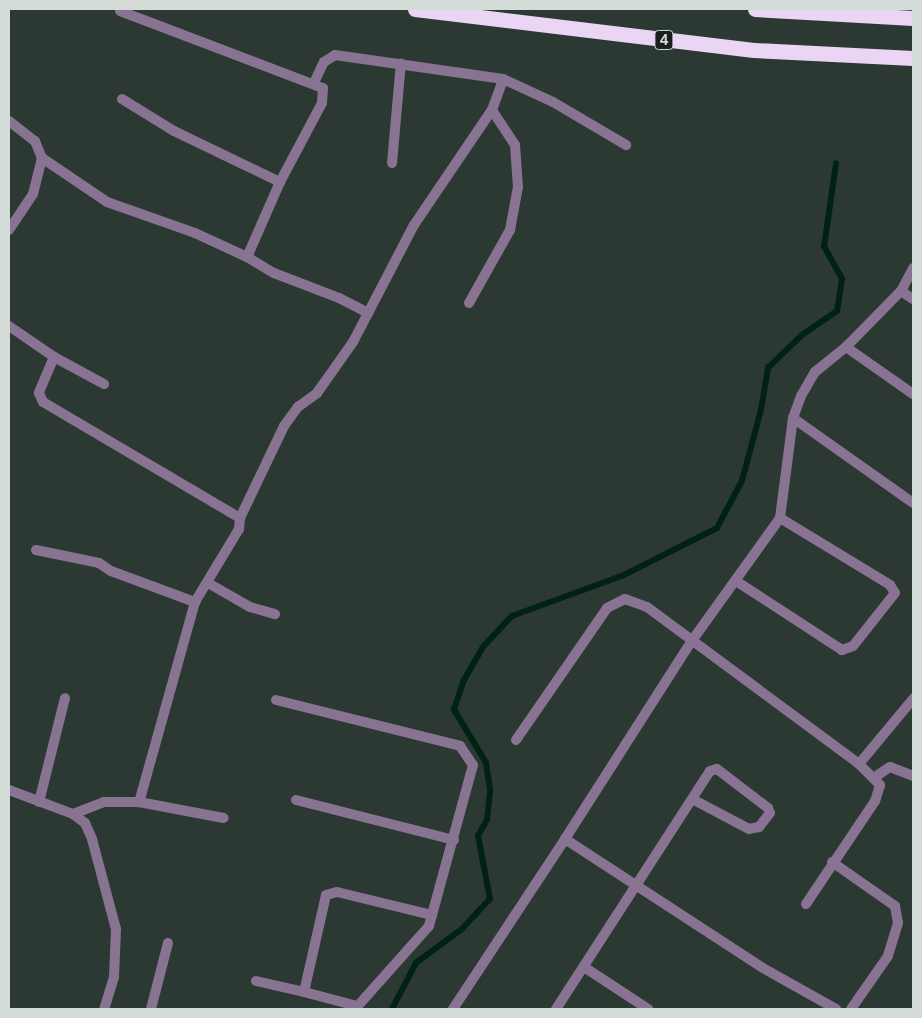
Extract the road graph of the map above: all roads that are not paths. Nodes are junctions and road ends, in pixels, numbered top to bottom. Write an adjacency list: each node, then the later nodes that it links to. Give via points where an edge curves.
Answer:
1 (118, 9): 8 (street)
2 (415, 9): 5 (highway, 4, via 754,50)
3 (755, 9): 4 (highway)
4 (913, 18)
5 (913, 58)
6 (401, 63): 7 (street); 8 (street, via 335,55 324,62); 14 (street)
7 (504, 79): 10 (street); 12 (street, via 553,102)
8 (314, 83): 15 (street, via 324,91 322,103)
9 (122, 99): 15 (street, via 174,131)
10 (492, 110): 21 (street, via 515,145 518,187 510,230); 22 (street, via 414,225)
11 (9, 121): 13 (street, via 35,141)
12 (626, 145)
13 (42, 158): 16 (street, via 33,194); 17 (street, via 107,202 147,215)
14 (392, 163)
15 (280, 182): 17 (street)
16 (9, 230)
17 (247, 257): 22 (street, via 274,274 340,298)
18 (913, 268): 19 (street)
19 (901, 291): 20 (street); 24 (street)
20 (913, 299)
21 (468, 303)
22 (368, 313): 30 (street, via 354,342 331,374 284,426)
23 (9, 326): 25 (street)
24 (846, 347): 27 (street); 28 (street, via 816,372 801,396)
25 (54, 357): 26 (street); 30 (street, via 39,393 43,402)
26 (104, 384)
27 (913, 394)
28 (793, 418): 29 (street); 31 (street)
29 (913, 503)
30 (240, 518): 34 (street, via 239,529)
31 (780, 518): 33 (street); 33 (street, via 890,585 895,593 892,598 853,646 842,650)
32 (36, 550): 35 (street, via 92,561)
33 (736, 581): 37 (street)
34 (208, 584): 35 (street); 36 (street, via 250,607)
35 (195, 602): 49 (street)
36 (275, 614)
37 (691, 642): 41 (street, via 647,607 625,599 607,608); 42 (street); 52 (street)
38 (65, 698): 48 (street)
39 (913, 699): 42 (street)
40 (276, 700): 53 (street, via 463,748 474,769)
41 (516, 740)
42 (859, 764): 44 (street)
43 (913, 776): 44 (street, via 890,768)
44 (875, 777): 54 (street, via 880,785 878,795)
45 (9, 790): 48 (street)
46 (692, 799): 46 (street, via 748,829 759,827 770,813 768,808 717,769 710,771); 55 (street)
47 (296, 800): 53 (street)
48 (40, 802): 50 (street)
49 (139, 802): 50 (street, via 104,802); 51 (street)
50 (74, 814): 64 (street, via 85,823 92,839 116,929 114,977)
51 (224, 818)
52 (565, 839): 55 (street); 66 (street)
53 (454, 840): 57 (street)
54 (832, 862): 56 (street); 70 (street, via 895,906 898,923 888,956)
55 (636, 886): 59 (street); 62 (street)
56 (806, 904)
57 (432, 915): 61 (street, via 330,891 323,903); 63 (street, via 429,926)
58 (168, 943): 65 (street)
59 (584, 967): 67 (street); 68 (street)
60 (256, 981): 61 (street)
61 (304, 992): 63 (street)
62 (822, 1006): 69 (street)
63 (356, 1008)
64 (104, 1009)
65 (151, 1009)
66 (453, 1009)
67 (556, 1009)
68 (648, 1009)
69 (836, 1009)
70 (851, 1009)

